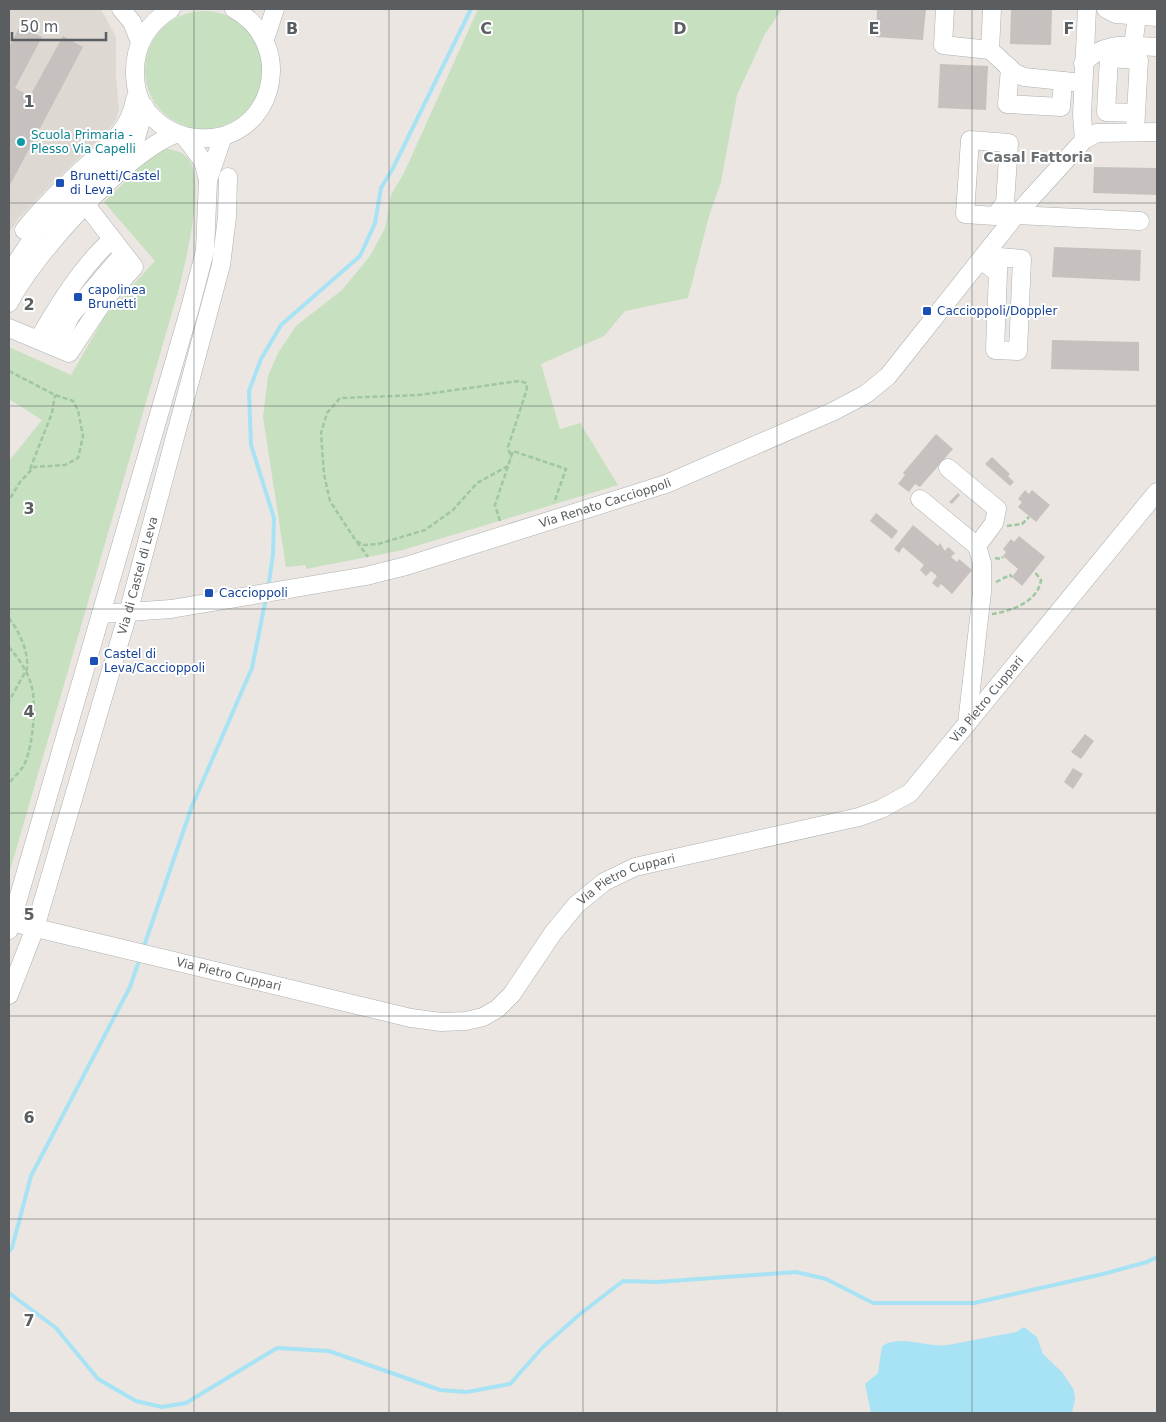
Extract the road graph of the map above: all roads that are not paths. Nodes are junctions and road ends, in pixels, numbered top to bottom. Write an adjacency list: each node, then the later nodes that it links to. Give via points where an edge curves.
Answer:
1 (121, 9): 12 (street, via 132,22)
2 (171, 9): 12 (street, via 152,23)
3 (234, 9): 11 (street, via 256,25)
4 (275, 9): 11 (street)
5 (945, 9): 15 (street, via 943,45)
6 (992, 9): 15 (street)
7 (1087, 9): 16 (street)
8 (1106, 9): 9 (street, via 1116,14)
9 (1137, 16): 10 (street); 13 (street)
10 (1157, 17)
11 (265, 39): 25 (street, via 271,55 272,72 263,105 252,119)
12 (140, 42): 20 (street, via 134,62)
13 (1134, 46): 14 (street); 16 (street, via 1106,46 1092,53)
14 (1157, 47)
15 (990, 50): 17 (street)
16 (1083, 64): 19 (street)
17 (1010, 68): 18 (street, via 1024,77); 18 (street, via 1007,104 1061,107)
18 (1063, 81): 19 (street)
19 (1083, 83): 26 (street)
20 (140, 101): 24 (street, Via di Castel di Leva, via 164,127); 34 (street, via 113,142 46,204); 36 (street, via 136,138 36,232)
21 (1136, 113): 22 (street)
22 (1135, 131): 23 (street); 26 (street, via 1097,133)
23 (1157, 132)
24 (180, 135): 25 (street, via 208,139); 28 (street, Via di Castel di Leva, via 203,161); 29 (street, via 156,142 143,151)
25 (223, 136): 28 (street, Via di Castel di Leva)
26 (1084, 140): 30 (street, Via Renato Caccioppoli)
27 (228, 177): 45 (street, Via di Castel di Leva, via 221,265)
28 (208, 180): 46 (street, Via di Castel di Leva, via 205,251)
29 (86, 206): 31 (street); 33 (street)
30 (1011, 209): 30 (street, via 994,216 965,214 970,140 1009,143); 32 (street); 35 (street, Via Renato Caccioppoli)
31 (73, 217): 36 (street, via 45,234); 38 (street, via 30,269)
32 (1140, 222)
33 (117, 247): 40 (street, via 95,255); 40 (street, via 134,267 105,299 69,353)
34 (9, 250)
35 (981, 260): 37 (street); 45 (street, Via Renato Caccioppoli, via 888,376 866,394 834,411 657,487 366,576 171,609)
36 (9, 273)
37 (998, 273): 37 (street, via 995,350 1018,351 1022,259 999,258)
38 (9, 303)
39 (9, 328): 40 (street)
40 (38, 340)
41 (948, 468): 44 (street, via 997,509 994,523)
42 (1157, 492): 47 (street, Via Pietro Cuppari)
43 (920, 499): 44 (street)
44 (977, 546): 47 (street, via 982,563)
45 (128, 613): 46 (street, Via Renato Caccioppoli); 49 (street, Via di Castel di Leva)
46 (101, 614): 48 (street, Via di Castel di Leva)
47 (967, 724): 49 (street, Via Pietro Cuppari, via 910,793 882,809 859,817 646,863 604,882 584,897 560,924 510,997 479,1019 452,1023 411,1018)
48 (10, 926): 49 (street, Via Pietro Cuppari)
49 (35, 928): 50 (street, Via di Castel di Leva)
50 (9, 995)

